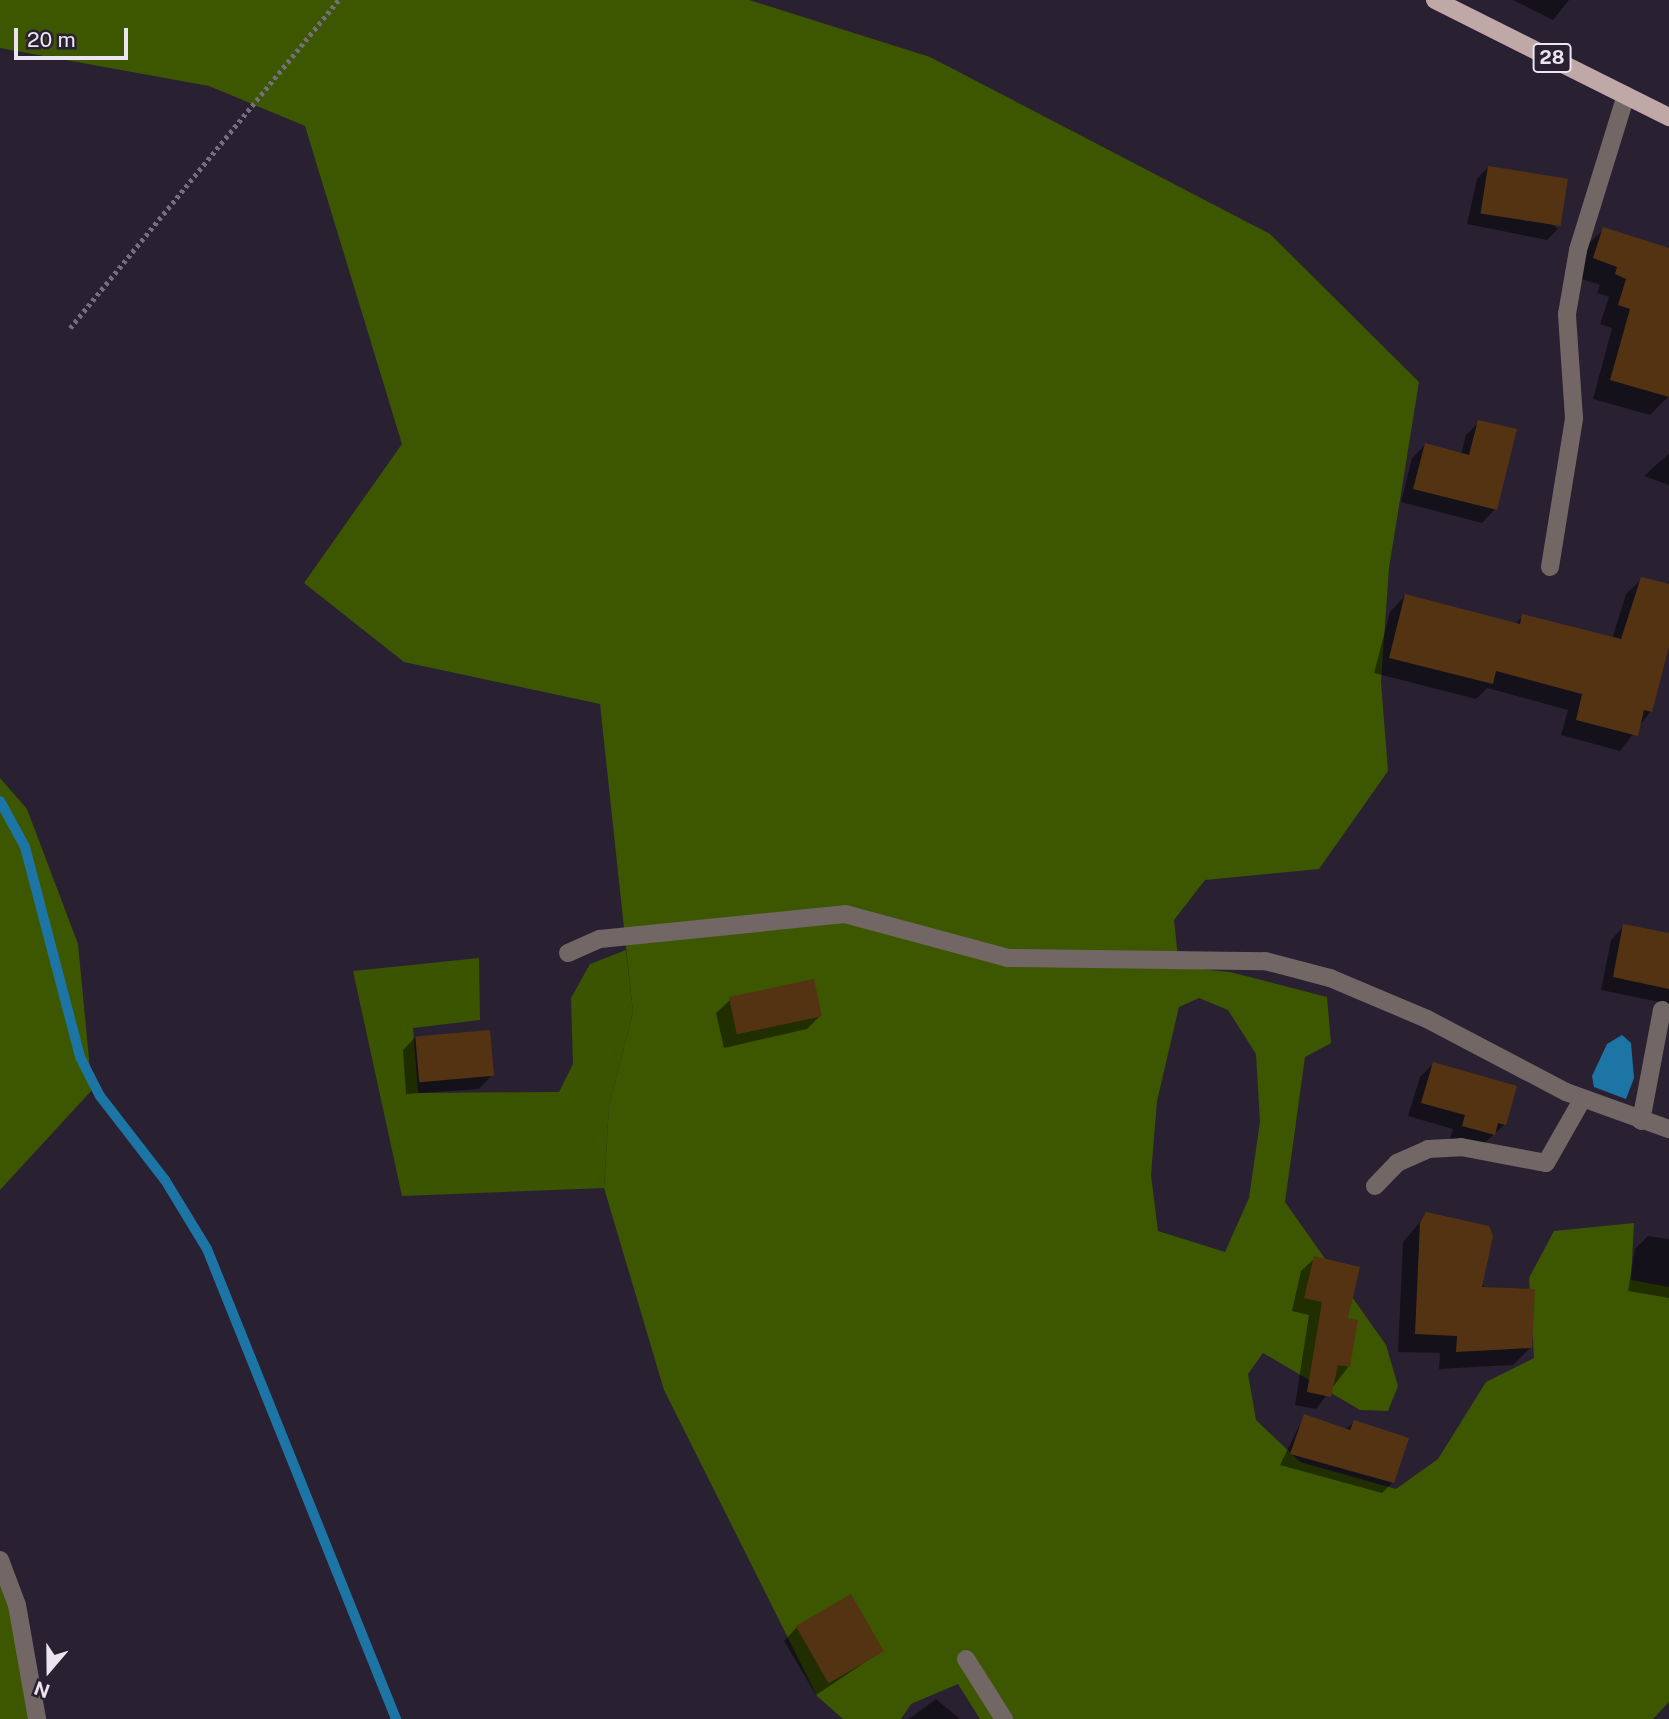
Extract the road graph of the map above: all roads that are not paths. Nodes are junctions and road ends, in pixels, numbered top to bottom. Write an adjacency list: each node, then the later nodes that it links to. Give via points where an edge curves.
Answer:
1 (1435, 0): 2 (main road, 28)
2 (1626, 95): 3 (main road, 28); 4 (street, via 1576,263 1567,314 1572,448)
3 (1669, 117)
4 (1550, 567)
5 (568, 953): 7 (street, via 600,939 845,914 1008,958 1265,961 1330,978 1427,1020)
6 (1662, 1010): 8 (street)
7 (1574, 1096): 8 (street); 10 (street, via 1546,1163 1461,1147 1428,1149 1397,1163)
8 (1641, 1121): 9 (street)
9 (1669, 1129)
10 (1375, 1186)
11 (0, 1560): 13 (street, via 17,1605)
12 (966, 1659): 14 (street)
13 (37, 1719)
14 (1004, 1719)

